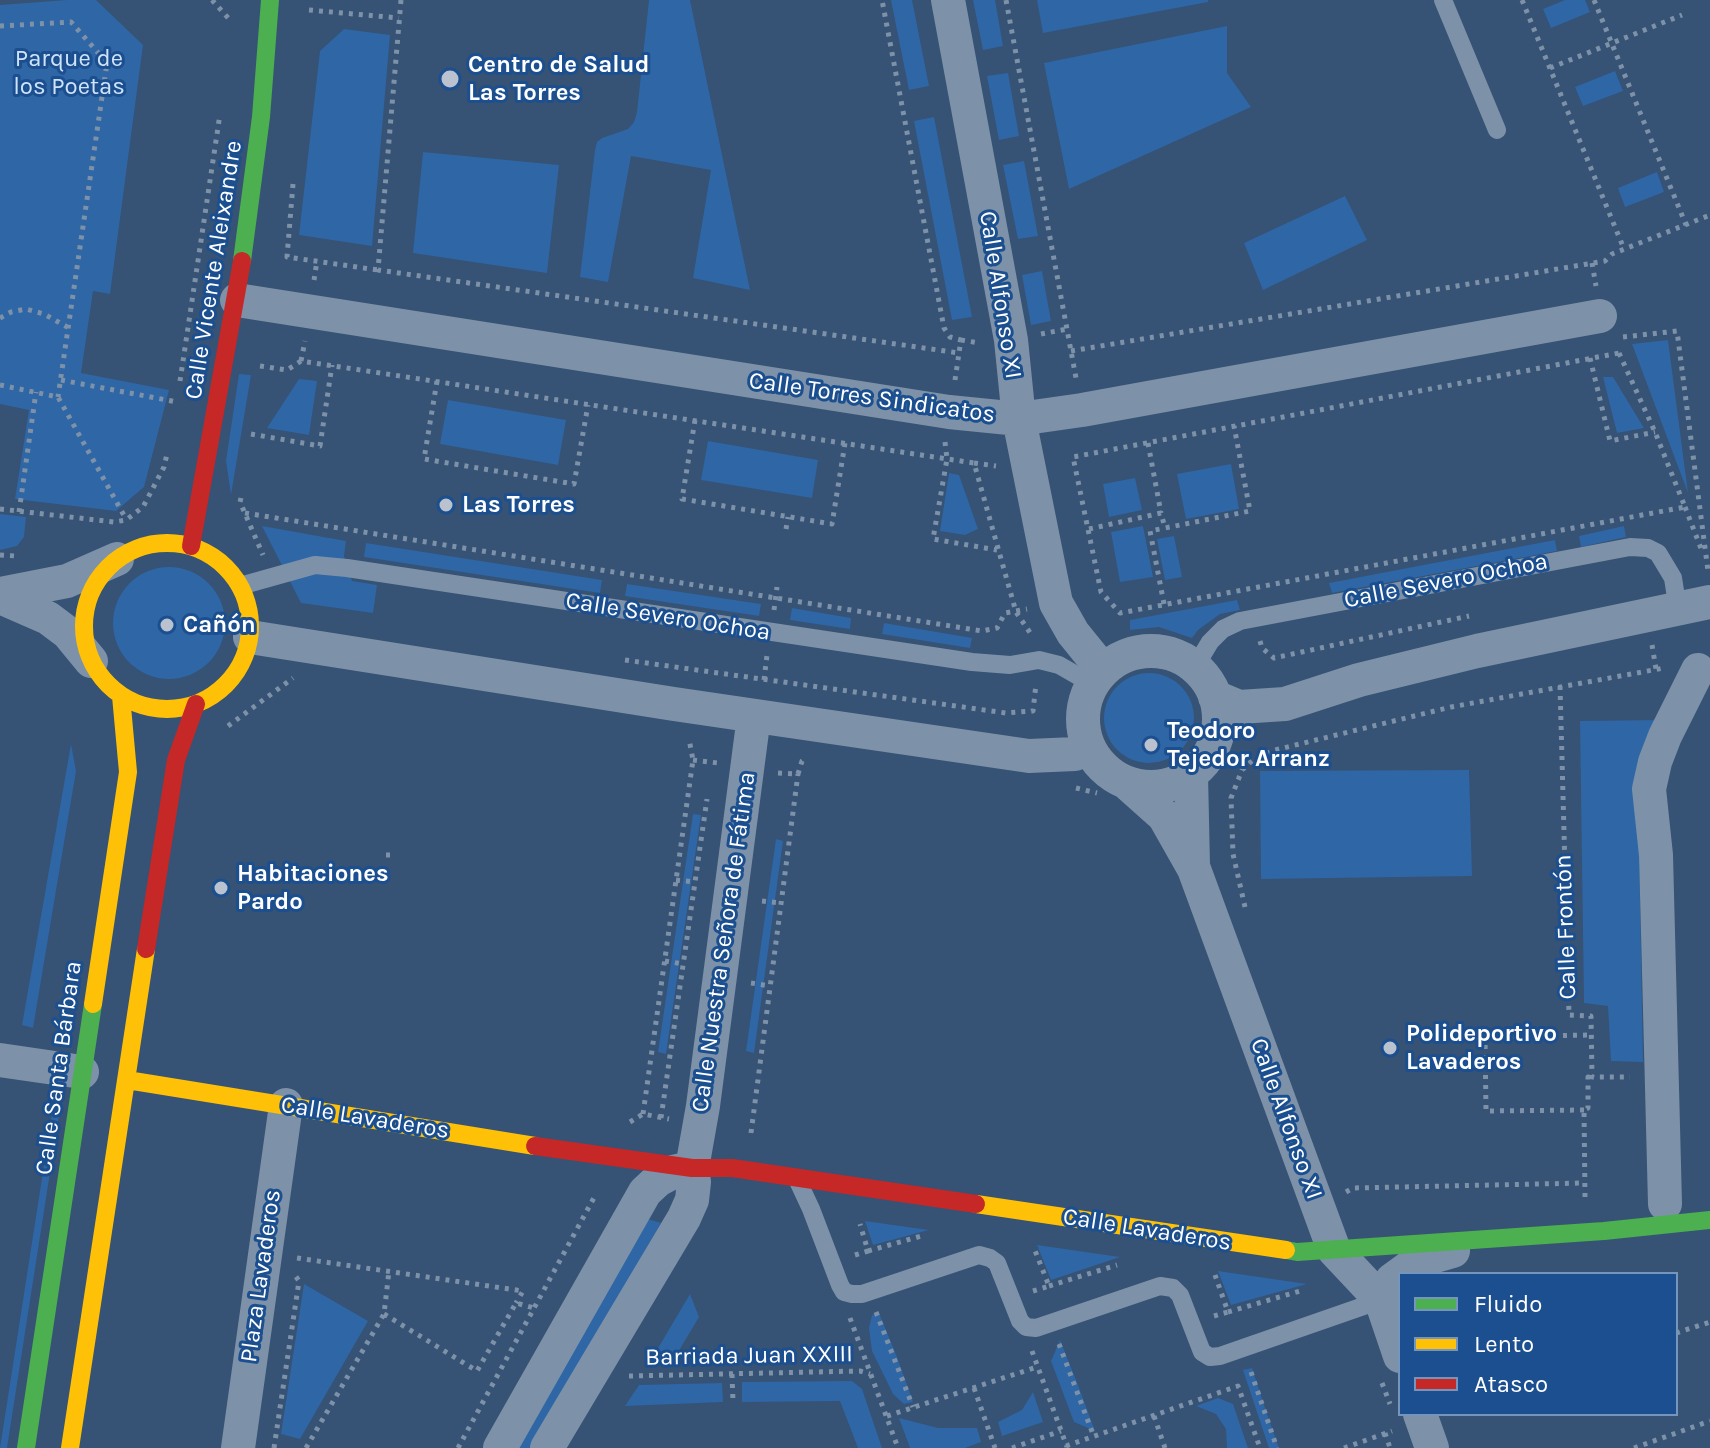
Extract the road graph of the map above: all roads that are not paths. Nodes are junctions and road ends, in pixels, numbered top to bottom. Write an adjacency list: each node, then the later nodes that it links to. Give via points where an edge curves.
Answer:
1 (270, 0): 5 (main road, Calle Vicente Aleixandre)
2 (948, 0): 7 (street, Calle Alfonso XI, via 1011,340)
3 (1443, 0): 4 (lane)
4 (1497, 130)
5 (237, 300): 7 (street, Calle Torres Sindicatos); 9 (main road, Calle Vicente Aleixandre)
6 (1605, 328): 7 (street, Calle Torres Sindicatos)
7 (1019, 419): 17 (street, Calle Alfonso XI, via 1056,603)
8 (108, 545): 9 (main road); 12 (street, via 67,581); 14 (main road, via 85,608)
9 (191, 546): 10 (main road, via 218,560)
10 (240, 586): 13 (main road, via 249,609); 17 (lane, Calle Severo Ochoa, via 315,565 347,568 972,662 1010,665 1039,660)
11 (1698, 591): 15 (lane, Calle Severo Ochoa, via 1658,553 1630,547 1253,617 1223,629); 19 (street, via 1285,704 1239,707)
12 (0, 596): 14 (street, via 48,618)
13 (250, 637): 20 (main road, via 237,671); 21 (street)
14 (91, 661): 18 (main road)
15 (1195, 667): 17 (street, via 1178,657 1141,652 1123,657); 19 (street)
16 (1698, 670): 34 (street, via 1665,736 1649,789 1656,855)
17 (1098, 677): 22 (street, via 1085,701)
18 (121, 696): 20 (main road, via 159,709); 27 (main road, Calle Santa Bárbara, via 128,772)
19 (1215, 697): 23 (street, via 1216,737)
20 (196, 704): 28 (main road, via 172,780)
21 (754, 716): 22 (street, via 1029,756 1075,754); 31 (street, Calle Nuestra Señora de Fátima)
22 (1088, 746): 24 (street, via 1098,762)
23 (1191, 774): 24 (street, via 1171,784); 25 (street, Calle Alfonso XI)
24 (1127, 783): 25 (street, Calle Alfonso XI, via 1164,816)
25 (1194, 869): 37 (street, Calle Alfonso XI)
26 (0, 1060): 27 (street)
27 (82, 1072): 43 (main road, Calle Santa Bárbara)
28 (127, 1080): 29 (main road, Calle Lavaderos); 44 (main road)
29 (286, 1105): 30 (main road, Calle Lavaderos); 45 (street, Plaza Lavaderos)
30 (604, 1156): 31 (main road, Calle Lavaderos); 33 (street, Calle Lavaderos, via 628,1161 641,1174)
31 (692, 1168): 32 (main road, Calle Lavaderos); 33 (street, via 673,1172); 47 (street, Calle Nuestra Señora de Fátima, via 692,1200 684,1218)
32 (796, 1177): 37 (main road, Calle Lavaderos, via 1241,1245); 40 (lane, via 844,1292 862,1294 979,1255 997,1263 1020,1321 1033,1337 1160,1286 1180,1295 1202,1352 1210,1357)
33 (645, 1192): 46 (street)
34 (1665, 1204)
35 (1710, 1220): 36 (main road, Calle Lavaderos)
36 (1500, 1238): 37 (main road, Calle Lavaderos); 38 (street, Calle Lavaderos, via 1418,1261)
37 (1334, 1250): 40 (street, Calle Alfonso XI)
38 (1403, 1272)
39 (1398, 1276): 40 (street, Calle Lavaderos)
40 (1381, 1300): 41 (street, Calle Alfonso XI)
41 (1398, 1350)
42 (1421, 1416): 48 (street)
43 (26, 1448)
44 (70, 1448)
45 (238, 1448)
46 (500, 1448)
47 (547, 1448)
48 (1432, 1448)

